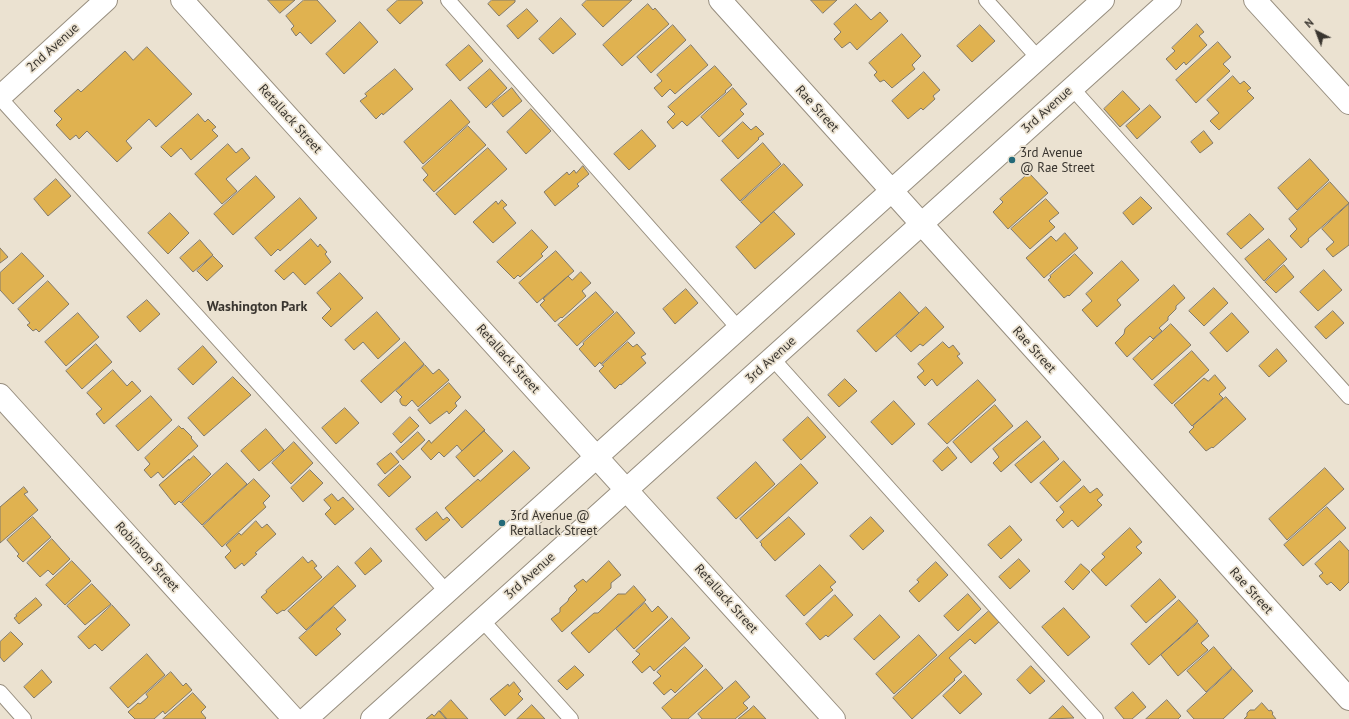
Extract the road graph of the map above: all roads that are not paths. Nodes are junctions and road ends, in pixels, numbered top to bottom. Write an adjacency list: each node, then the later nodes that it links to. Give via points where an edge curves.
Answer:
1 (106, 0): 11 (street, 2nd Avenue)
2 (182, 0): 19 (street, Retallack Street)
3 (448, 0): 15 (lane)
4 (720, 0): 13 (street, Rae Street)
5 (986, 0): 9 (lane)
6 (1103, 0): 9 (street)
7 (1170, 0): 10 (street, 3rd Avenue)
8 (1255, 0): 12 (street)
9 (1039, 59): 13 (street)
10 (1072, 88): 14 (street, 3rd Avenue); 18 (lane)
11 (0, 97): 21 (lane)
12 (1349, 103)
13 (891, 191): 14 (street, Rae Street); 15 (street)
14 (921, 224): 16 (street, 3rd Avenue); 24 (street, Rae Street)
15 (739, 329): 19 (street)
16 (772, 358): 20 (street, 3rd Avenue); 31 (lane)
17 (0, 395): 26 (street, Robinson Street)
18 (1349, 397)
19 (597, 457): 20 (street, Retallack Street); 21 (street)
20 (627, 490): 22 (street, 3rd Avenue); 30 (street, Retallack Street)
21 (447, 592): 27 (street)
22 (482, 620): 28 (street, 3rd Avenue); 29 (lane)
23 (0, 692): 25 (lane)
24 (1349, 699)
25 (24, 719)
26 (294, 719)
27 (306, 719)
28 (372, 719)
29 (571, 719)
30 (834, 719)
31 (1096, 719)

